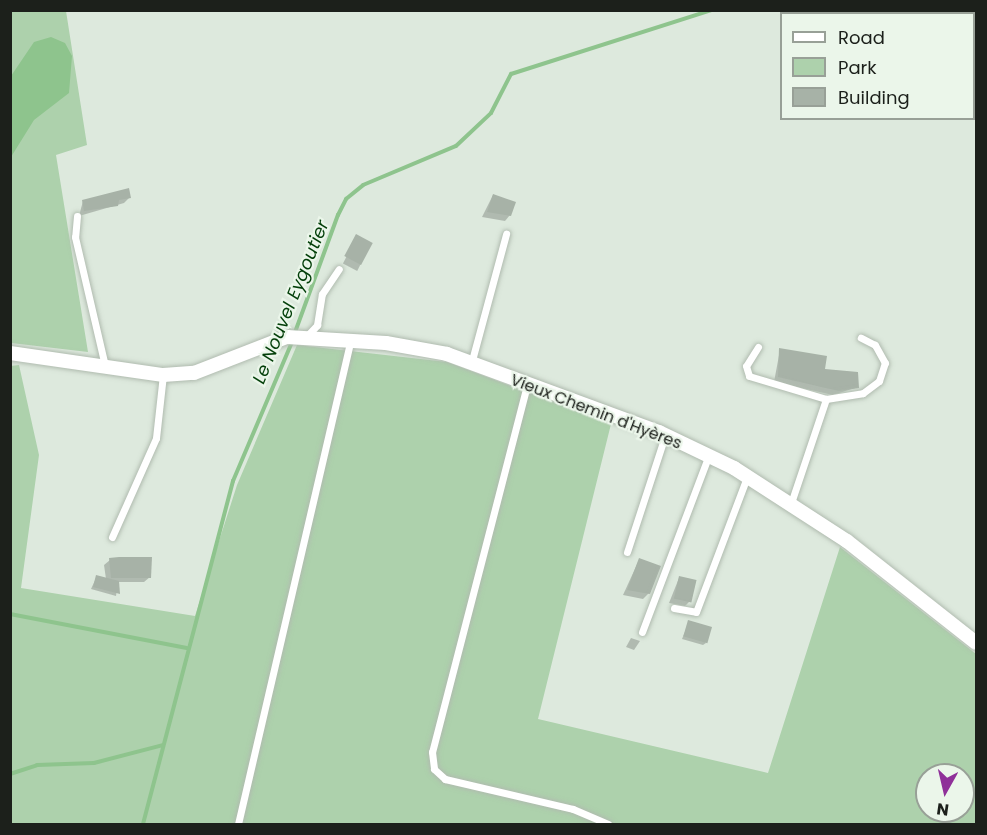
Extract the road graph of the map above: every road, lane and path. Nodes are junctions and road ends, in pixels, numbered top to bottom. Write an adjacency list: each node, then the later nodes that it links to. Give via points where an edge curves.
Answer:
1 (77, 216): 10 (lane, via 75,237)
2 (506, 234): 9 (lane)
3 (339, 269): 4 (lane, via 322,294 317,325)
4 (304, 338): 6 (street, Vieux Chemin d'Hyères); 11 (street, Vieux Chemin d'Hyères, via 287,337 194,373)
5 (861, 338): 13 (lane, via 875,345 885,363 879,381 863,393)
6 (350, 341): 9 (street, Vieux Chemin d'Hyères, via 426,348); 24 (lane)
7 (758, 347): 13 (lane, via 746,366 749,376)
8 (10, 353): 10 (street)
9 (471, 364): 12 (street, Vieux Chemin d'Hyères)
10 (105, 366): 11 (street)
11 (163, 375): 18 (lane, via 156,438)
12 (527, 385): 14 (street, Vieux Chemin d'Hyères); 23 (lane, via 432,752 434,769 445,778 573,809)
13 (826, 399): 17 (lane)
14 (665, 436): 15 (street, Vieux Chemin d'Hyères); 19 (lane)
15 (708, 457): 16 (street, Vieux Chemin d'Hyères); 21 (lane)
16 (747, 477): 17 (street, Vieux Chemin d'Hyères); 20 (lane, via 696,612)
17 (790, 506): 22 (street, Vieux Chemin d'Hyères, via 875,562)
18 (112, 537)
19 (627, 552)
20 (674, 608)
21 (642, 632)
22 (976, 643)
23 (595, 822): 25 (lane)
24 (238, 825)
25 (608, 825)

